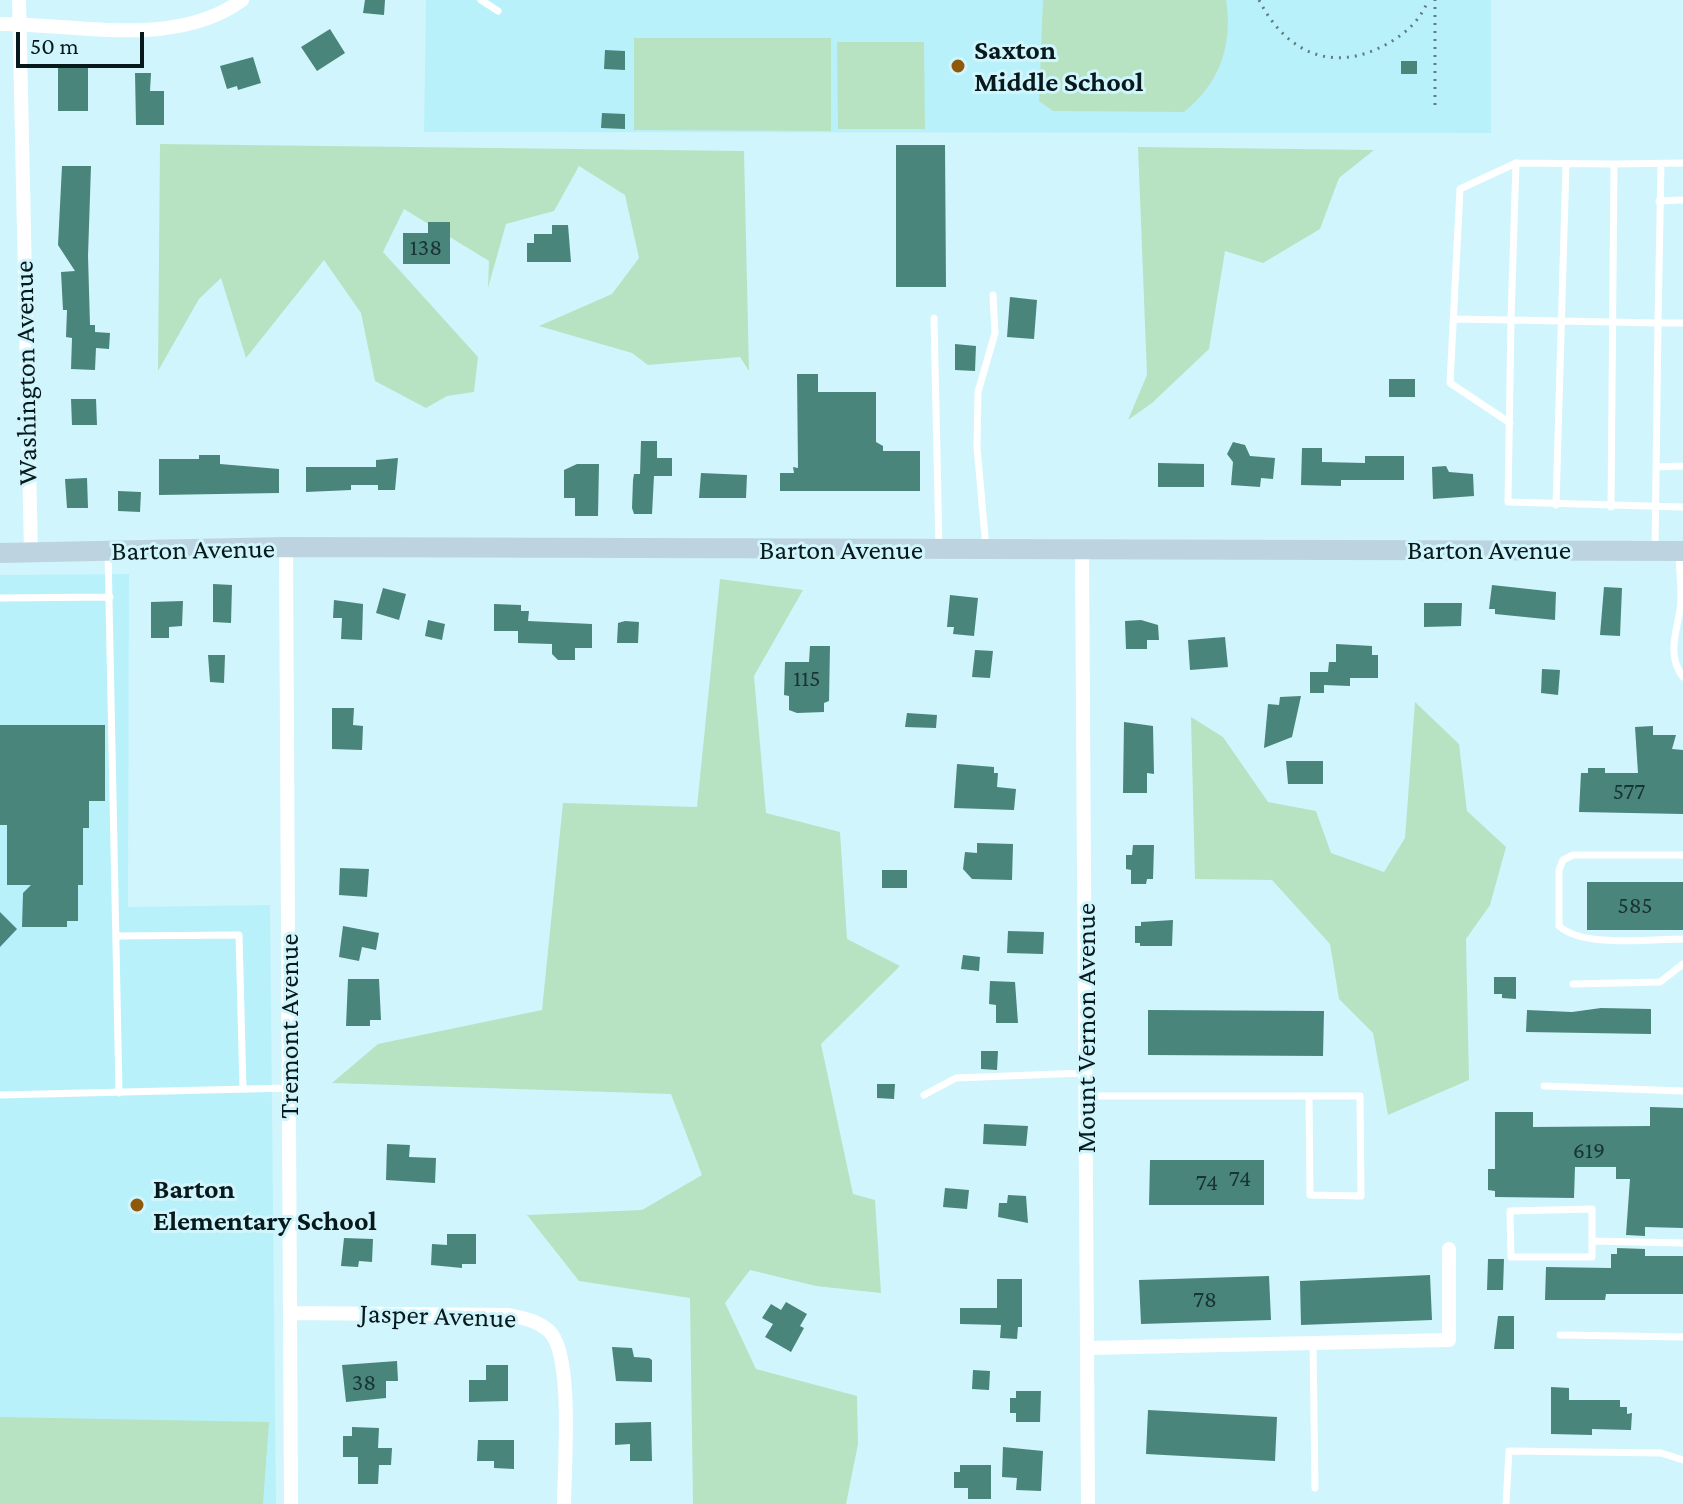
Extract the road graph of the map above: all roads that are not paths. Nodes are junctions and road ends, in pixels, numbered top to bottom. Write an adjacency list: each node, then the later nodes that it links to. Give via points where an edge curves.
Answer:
1 (19, 0): 6 (street, Washington Avenue)
2 (242, 0): 6 (street, via 222,15 189,25 142,30)
3 (481, 0): 4 (lane)
4 (498, 11)
5 (0, 24): 6 (street)
6 (18, 24): 37 (street, Washington Avenue)
7 (1516, 163): 9 (lane); 16 (lane, via 1460,189); 17 (lane)
8 (1683, 163): 11 (lane)
9 (1566, 164): 10 (lane); 18 (lane)
10 (1614, 164): 11 (lane); 19 (lane)
11 (1661, 164): 13 (lane)
12 (1683, 200): 13 (lane)
13 (1659, 201): 20 (lane)
14 (993, 295): 31 (lane, via 995,333 978,406 979,489)
15 (934, 318): 30 (lane)
16 (1453, 319): 17 (lane); 22 (lane, via 1450,383)
17 (1511, 320): 18 (lane); 22 (lane)
18 (1560, 321): 19 (lane); 25 (lane)
19 (1612, 322): 20 (lane); 26 (lane)
20 (1658, 323): 21 (lane); 24 (lane)
21 (1683, 323)
22 (1510, 423): 25 (lane, via 1508,502)
23 (1683, 466): 24 (lane)
24 (1656, 467): 27 (lane)
25 (1556, 505): 26 (lane)
26 (1611, 507): 27 (lane)
27 (1654, 507): 28 (lane); 34 (lane)
28 (1683, 507)
29 (286, 547): 30 (street, Barton Avenue); 32 (street, Barton Avenue); 49 (street, Tremont Avenue)
30 (939, 550): 31 (street, Barton Avenue)
31 (987, 550): 33 (street, Barton Avenue)
32 (108, 551): 37 (street, Barton Avenue); 38 (lane)
33 (1082, 551): 34 (street, Barton Avenue); 47 (street, Mount Vernon Avenue)
34 (1655, 551): 35 (street, Barton Avenue)
35 (1681, 551): 40 (lane)
36 (0, 553): 37 (street, Barton Avenue)
37 (31, 553)
38 (110, 597): 39 (lane); 43 (lane)
39 (0, 598)
40 (1682, 610): 41 (lane, via 1674,626 1674,658)
41 (1683, 677)
42 (1683, 855): 44 (lane, via 1573,855 1563,860 1558,881 1559,926 1568,934 1587,939)
43 (118, 936): 50 (lane, via 239,935); 52 (lane)
44 (1683, 939)
45 (1683, 964): 46 (lane, via 1660,982)
46 (1573, 984)
47 (1087, 1073): 54 (lane, via 956,1078); 55 (street, Mount Vernon Avenue)
48 (1544, 1086): 51 (lane)
49 (290, 1088): 50 (lane); 60 (street, Tremont Avenue)
50 (243, 1089): 52 (lane)
51 (1683, 1091)
52 (119, 1093): 53 (lane)
53 (0, 1095)
54 (924, 1095)
55 (1087, 1096): 56 (lane); 64 (street, Mount Vernon Avenue)
56 (1309, 1096): 56 (lane, via 1360,1096 1361,1196 1310,1195)
57 (1592, 1241): 57 (lane, via 1592,1257 1511,1257 1510,1211 1592,1209); 58 (lane)
58 (1683, 1243)
59 (1449, 1249): 63 (street, via 1449,1340)
60 (291, 1313): 67 (street, Tremont Avenue); 68 (street, Jasper Avenue, via 509,1315 532,1320 552,1333 564,1369)
61 (1560, 1335): 62 (lane)
62 (1683, 1337)
63 (1313, 1343): 64 (street); 66 (lane)
64 (1089, 1348): 69 (street, Mount Vernon Avenue)
65 (1683, 1460): 70 (lane, via 1661,1453 1509,1451)
66 (1315, 1488)
67 (291, 1504)
68 (564, 1504)
69 (1088, 1504)
70 (1506, 1504)

